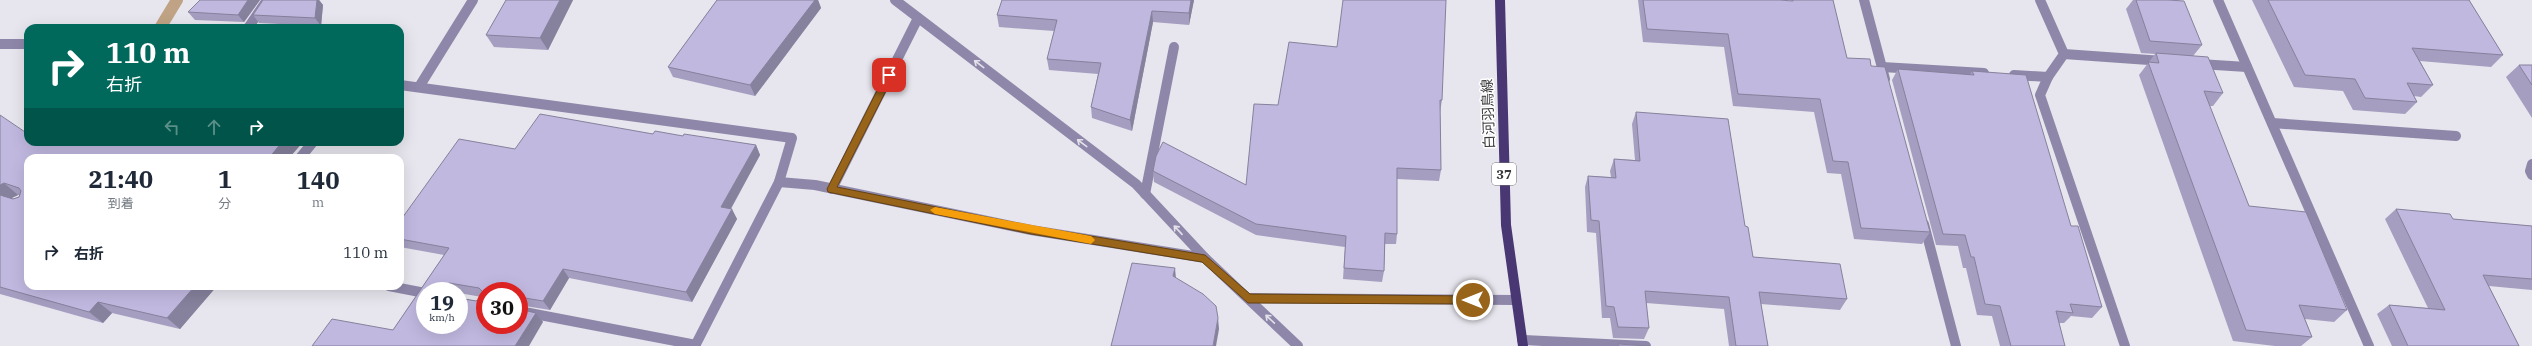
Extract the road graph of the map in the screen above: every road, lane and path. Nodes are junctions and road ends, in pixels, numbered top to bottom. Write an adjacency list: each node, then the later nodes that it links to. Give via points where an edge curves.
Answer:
1 (267, 0): 9 (street)
2 (473, 0): 20 (street)
3 (895, 0): 8 (street)
4 (1500, 0): 36 (main road, 白河羽鳥線 / 37, via 1506,225)
5 (1864, 0): 16 (street)
6 (2040, 0): 13 (street)
7 (2218, 0): 17 (street)
8 (918, 18): 29 (street); 30 (street, one-way to 8, via 1136,184)
9 (251, 24)
10 (0, 44): 11 (street)
11 (24, 44)
12 (1174, 47): 30 (street)
13 (2064, 54): 14 (street); 18 (street)
14 (2176, 62)
15 (2191, 63): 17 (street)
16 (1882, 67): 18 (street); 21 (street)
17 (2247, 67): 22 (street)
18 (2048, 77): 43 (street, via 2040,95)
19 (404, 85): 20 (street)
20 (418, 87): 28 (street, via 792,138)
21 (1888, 89)
22 (2272, 124): 23 (street); 44 (street)
23 (2456, 136)
24 (310, 146): 25 (street)
25 (303, 154)
26 (2532, 164): 27 (street)
27 (2532, 175)
28 (779, 182): 29 (street); 39 (street)
29 (832, 189): 32 (street, via 1031,230)
30 (1145, 194): 32 (street, one-way to 30)
31 (1920, 210): 42 (street)
32 (1205, 258): 35 (street)
33 (404, 289): 34 (street)
34 (416, 291)
35 (1248, 298): 36 (street); 40 (street, one-way to 35)
36 (1515, 300): 38 (main road, 白河羽鳥線 / 37)
37 (528, 313): 39 (street)
38 (1522, 343): 41 (street)
39 (696, 345)
40 (1298, 346)
41 (1646, 346)
42 (1956, 346)
43 (2125, 346)
44 (2369, 346)

